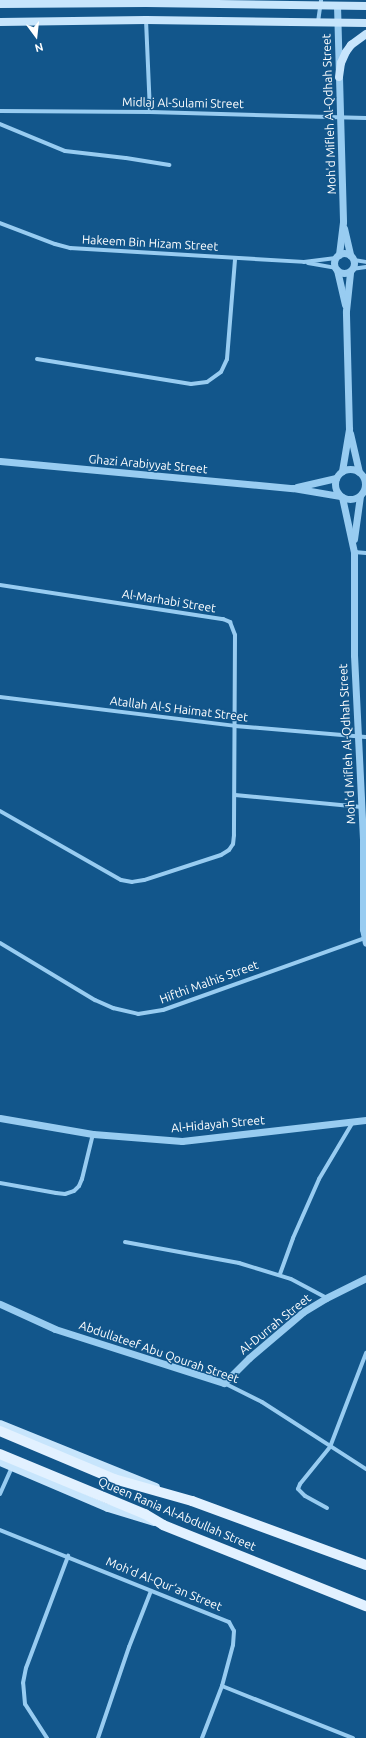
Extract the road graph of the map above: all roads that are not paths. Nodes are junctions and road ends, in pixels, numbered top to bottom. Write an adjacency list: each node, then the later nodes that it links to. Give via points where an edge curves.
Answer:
1 (146, 2): 2 (main road); 3 (main road)
2 (320, 2): 4 (main road); 8 (street)
3 (0, 4)
4 (337, 5): 5 (main road); 9 (street, Moh'd Mifleh Al-Qdhah Street)
5 (366, 6)
6 (146, 20): 7 (main road); 8 (main road); 14 (street)
7 (0, 22)
8 (318, 22): 9 (main road)
9 (337, 22): 10 (main road); 12 (street, Moh'd Mifleh Al-Qdhah Street)
10 (366, 23)
11 (366, 34): 12 (main road, via 346,52)
12 (339, 77): 15 (street, Moh'd Mifleh Al-Qdhah Street)
13 (0, 111): 14 (street, Midlaj Al-Sulami Street)
14 (150, 112): 15 (street, Midlaj Al-Sulami Street)
15 (340, 117): 16 (street, Midlaj Al-Sulami Street); 19 (street, Moh'd Mifleh Al-Qdhah Street)
16 (366, 118)
17 (0, 124): 18 (street, via 65,151)
18 (169, 165)
19 (343, 222): 21 (street, Moh'd Mifleh Al-Qdhah Street); 22 (street, Moh'd Mifleh Al-Qdhah Street)
20 (0, 223): 23 (street, Hakeem Bin Hizam Street, via 70,248)
21 (337, 257): 22 (street, via 344,254); 24 (street, Hakeem Bin Hizam Street); 27 (street, via 334,264)
22 (352, 257): 25 (street); 28 (street)
23 (235, 259): 24 (street, Hakeem Bin Hizam Street); 30 (street, via 227,359 221,372 208,382 191,384)
24 (304, 262): 27 (street, Hakeem Bin Hizam Street)
25 (366, 262)
26 (366, 267): 28 (street)
27 (337, 269): 28 (street, via 344,273); 29 (street)
28 (351, 270): 29 (street)
29 (346, 311): 31 (street)
30 (37, 359)
31 (349, 429): 33 (street); 34 (street)
32 (0, 461): 36 (street, Ghazi Arabiyyat Street)
33 (342, 471): 34 (street, via 351,469); 35 (street)
34 (362, 473): 37 (street, via 366,482)
35 (336, 478): 36 (street, Ghazi Arabiyyat Street); 38 (street, via 335,486)
36 (293, 488): 38 (street, Ghazi Arabiyyat Street)
37 (363, 493): 38 (street, via 350,500); 39 (street, Moh'd Mifleh Al-Qdhah Street)
38 (341, 496): 39 (street, Moh'd Mifleh Al-Qdhah Street)
39 (353, 543): 40 (street, Moh'd Mifleh Al-Qdhah Street)
40 (354, 552): 41 (street); 45 (street, Moh'd Mifleh Al-Qdhah Street)
41 (366, 553)
42 (0, 585): 44 (street, Al-Marhabi Street, via 230,622 235,635)
43 (0, 697): 44 (street, Atallah Al-S Haimat Street)
44 (235, 726): 45 (street, Atallah Al-S Haimat Street); 47 (street)
45 (357, 737): 46 (street, Atallah Al-S Haimat Street); 48 (street, Moh'd Mifleh Al-Qdhah Street)
46 (366, 737)
47 (235, 795): 48 (street); 49 (street, via 234,835 229,850 151,878 132,882 121,880)
48 (361, 807): 50 (street, Moh'd Mifleh Al-Qdhah Street)
49 (0, 811)
50 (364, 840): 51 (street, Moh'd Mifleh Al-Qdhah Street)
51 (365, 941): 52 (street, Hifthi Malhis Street, via 163,1010 138,1014 113,1008 95,1000)
52 (0, 943)
53 (0, 1118): 56 (street, Al-Hidayah Street)
54 (365, 1118): 55 (street, Al-Hidayah Street)
55 (354, 1120): 56 (street, Al-Hidayah Street, via 182,1141); 59 (street, via 319,1179)
56 (94, 1134): 57 (street, via 82,1179 74,1191 65,1194)
57 (0, 1183)
58 (125, 1242): 59 (street, via 239,1263)
59 (280, 1274): 61 (street)
60 (366, 1278): 61 (street, Al-Durrah Street)
61 (326, 1298): 64 (street, Al-Durrah Street, via 303,1312 273,1337)
62 (0, 1304): 64 (street, Abdullateef Abu Qourah Street, via 55,1329)
63 (366, 1353): 67 (street)
64 (224, 1383): 67 (street, Abdullateef Abu Qourah Street, via 262,1402)
65 (0, 1424): 73 (main road)
66 (0, 1432): 73 (main road, Queen Rania Al-Abdullah Street, via 114,1479)
67 (330, 1447): 71 (street, Abdullateef Abu Qourah Street); 74 (street, via 298,1490)
68 (0, 1454): 75 (main road, Queen Rania Al-Abdullah Street, via 145,1514)
69 (0, 1462): 70 (main road)
70 (12, 1466): 72 (street); 75 (main road, via 108,1508)
71 (366, 1469)
72 (0, 1494)
73 (192, 1501): 78 (main road, Queen Rania Al-Abdullah Street)
74 (327, 1508)
75 (163, 1525): 80 (main road, Queen Rania Al-Abdullah Street)
76 (0, 1530): 77 (street, Moh’d Al-Qur’an Street)
77 (68, 1556): 79 (street, Moh’d Al-Qur’an Street); 82 (street, via 26,1668 23,1683 25,1704)
78 (366, 1565)
79 (151, 1591): 81 (street, Moh’d Al-Qur’an Street, via 218,1616 231,1625 234,1638); 83 (street)
80 (366, 1606)
81 (222, 1686): 84 (street, Moh’d Al-Qur’an Street); 85 (street)
82 (47, 1738)
83 (98, 1738)
84 (202, 1738)
85 (353, 1738)

